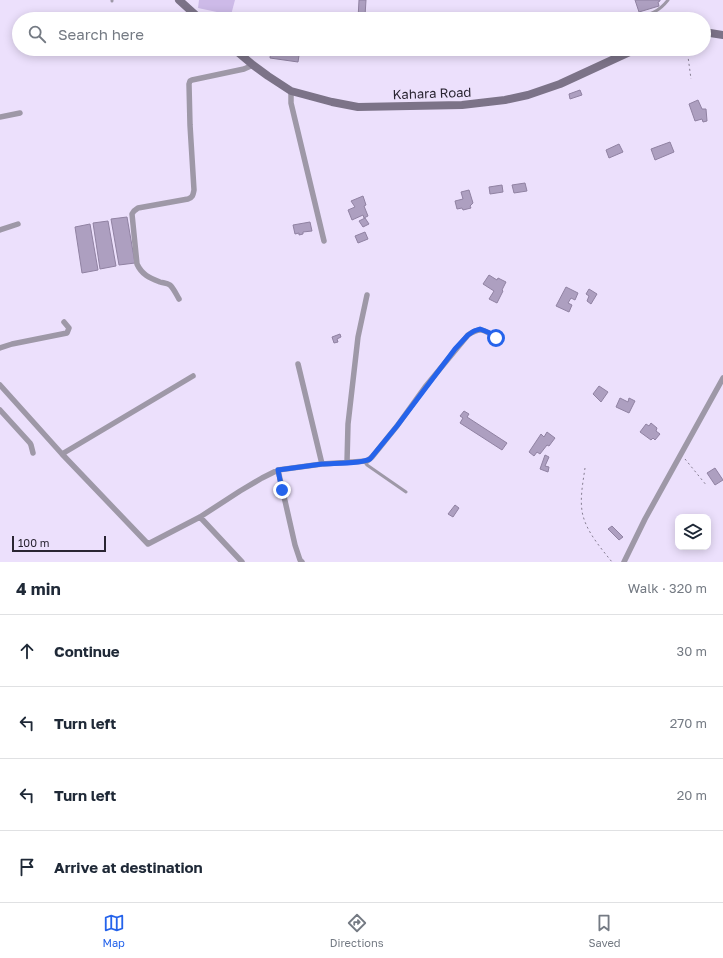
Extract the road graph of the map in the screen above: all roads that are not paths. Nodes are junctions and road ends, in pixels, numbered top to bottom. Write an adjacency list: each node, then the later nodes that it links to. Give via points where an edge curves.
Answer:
1 (179, 0): 3 (street)
2 (668, 0): 4 (lane)
3 (192, 12)
4 (655, 12)
5 (711, 33): 6 (street)
6 (723, 35)
7 (242, 56): 9 (street, Kahara Road)
8 (621, 56): 10 (street, Kahara Road, via 560,84 528,95 462,105 358,107)
9 (253, 65): 10 (street, Kahara Road); 17 (street, via 190,82 193,195 188,199 138,208 132,214 139,269 148,277 170,286)
10 (291, 90): 15 (street, via 292,104)
11 (20, 113): 12 (street)
12 (0, 117)
13 (18, 224): 14 (street)
14 (0, 230)
15 (324, 241)
16 (367, 295): 29 (street, via 358,337 348,424)
17 (179, 299)
18 (64, 322): 20 (street, via 69,328 67,333)
19 (496, 338): 28 (street, via 480,329 468,335 372,457)
20 (0, 348)
21 (298, 364): 30 (street)
22 (193, 376): 27 (street)
23 (723, 378): 36 (street)
24 (0, 385): 27 (street)
25 (0, 410): 26 (street, via 32,445)
26 (32, 453)
27 (62, 454): 33 (street, via 148,544)
28 (364, 461): 29 (street); 32 (lane)
29 (347, 462): 30 (street)
30 (322, 464): 31 (street)
31 (278, 470): 33 (street); 35 (street, via 295,545)
32 (406, 492)
33 (200, 517): 34 (street)
34 (242, 562)
35 (302, 562)
36 (624, 562)

